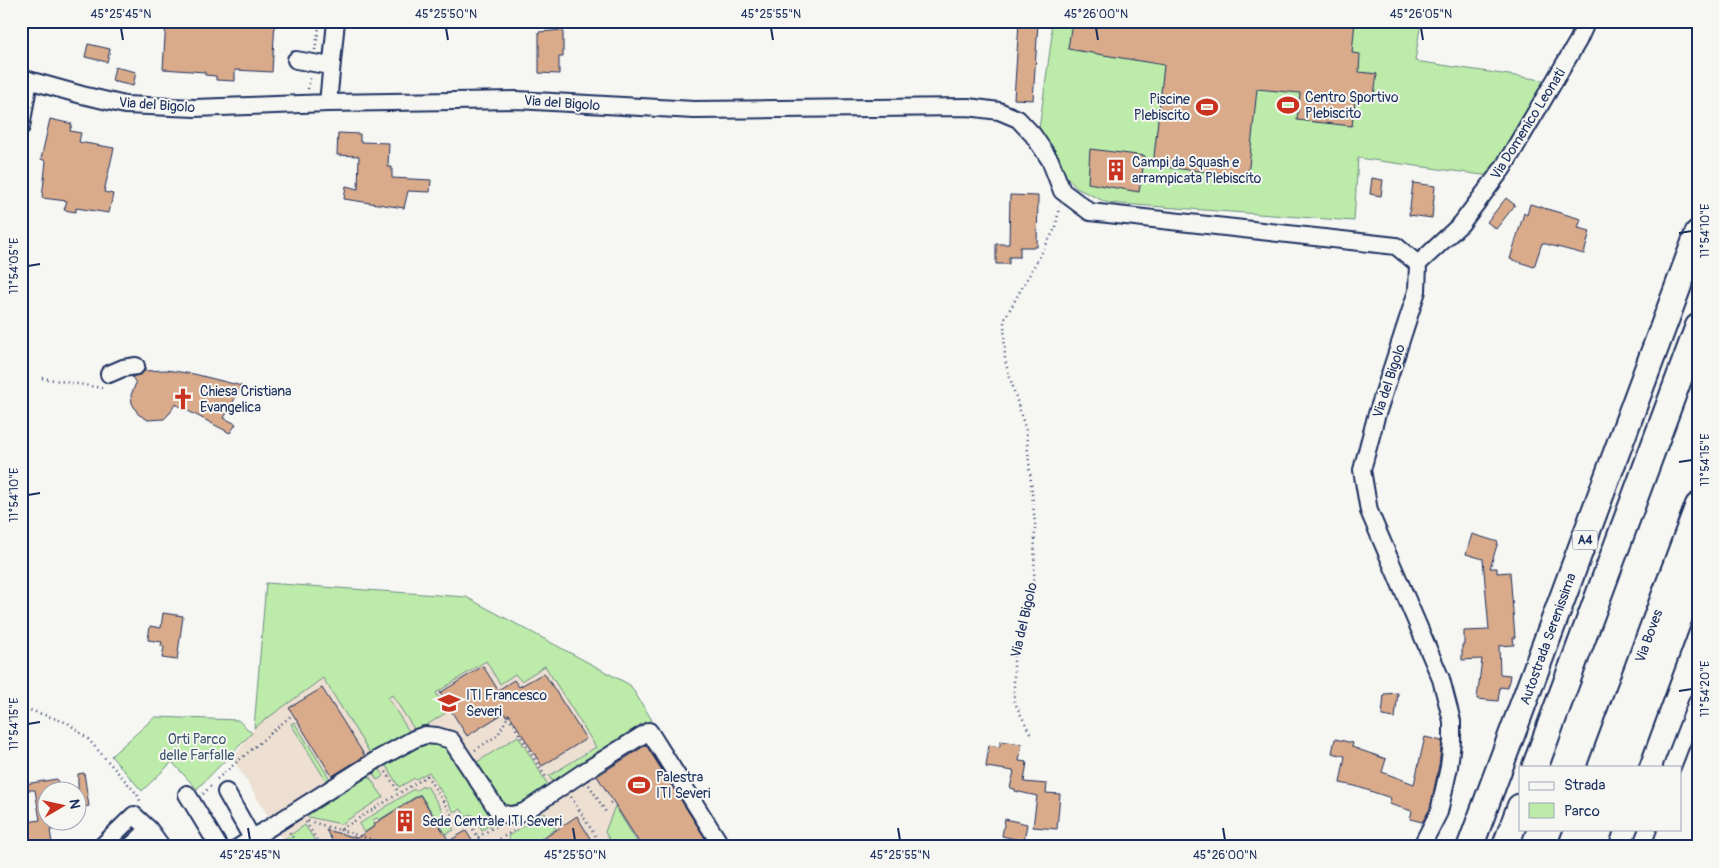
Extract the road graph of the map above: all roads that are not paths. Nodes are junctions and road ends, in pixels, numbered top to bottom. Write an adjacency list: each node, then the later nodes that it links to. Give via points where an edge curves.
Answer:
1 (336, 21): 4 (street)
2 (1587, 21): 9 (street, Via Domenico Leonati, via 1503,168 1461,224)
3 (296, 60): 4 (street)
4 (331, 66): 6 (street)
5 (25, 79): 6 (street, Via del Bigolo, via 125,105 195,108); 7 (street)
6 (328, 103): 9 (street, Via del Bigolo, via 517,100 694,110 968,107 999,110 1018,119 1033,135 1050,160 1062,191 1090,212 1396,246)
7 (21, 127)
8 (1698, 233): 34 (highway, Autostrada Serenissima / A4)
9 (1418, 264): 33 (street, Via del Bigolo, via 1417,292 1362,470 1369,511 1441,678 1452,721 1449,767 1439,812)
10 (1698, 327): 16 (highway, A4)
11 (136, 366): 12 (street, via 123,368)
12 (109, 382)
13 (1698, 506): 17 (highway, Via Boves)
14 (1698, 567): 18 (highway, Via Boves)
15 (1698, 700): 19 (street)
16 (1535, 766)
17 (1601, 766)
18 (1624, 766)
19 (1672, 766)
20 (226, 792): 27 (street)
21 (191, 799): 31 (street)
22 (1519, 810): 35 (highway)
23 (149, 830): 28 (street, via 139,810); 29 (street); 30 (street)
24 (1578, 830): 36 (highway)
25 (1600, 830): 37 (highway)
26 (1648, 830): 38 (street)
27 (249, 844): 32 (street, via 378,760 425,735 452,740 498,811 513,816 649,731)
28 (101, 847)
29 (130, 847)
30 (162, 847)
31 (219, 847)
32 (722, 847)
33 (1421, 847)
34 (1470, 847)
35 (1505, 847)
36 (1571, 847)
37 (1594, 847)
38 (1641, 847)

